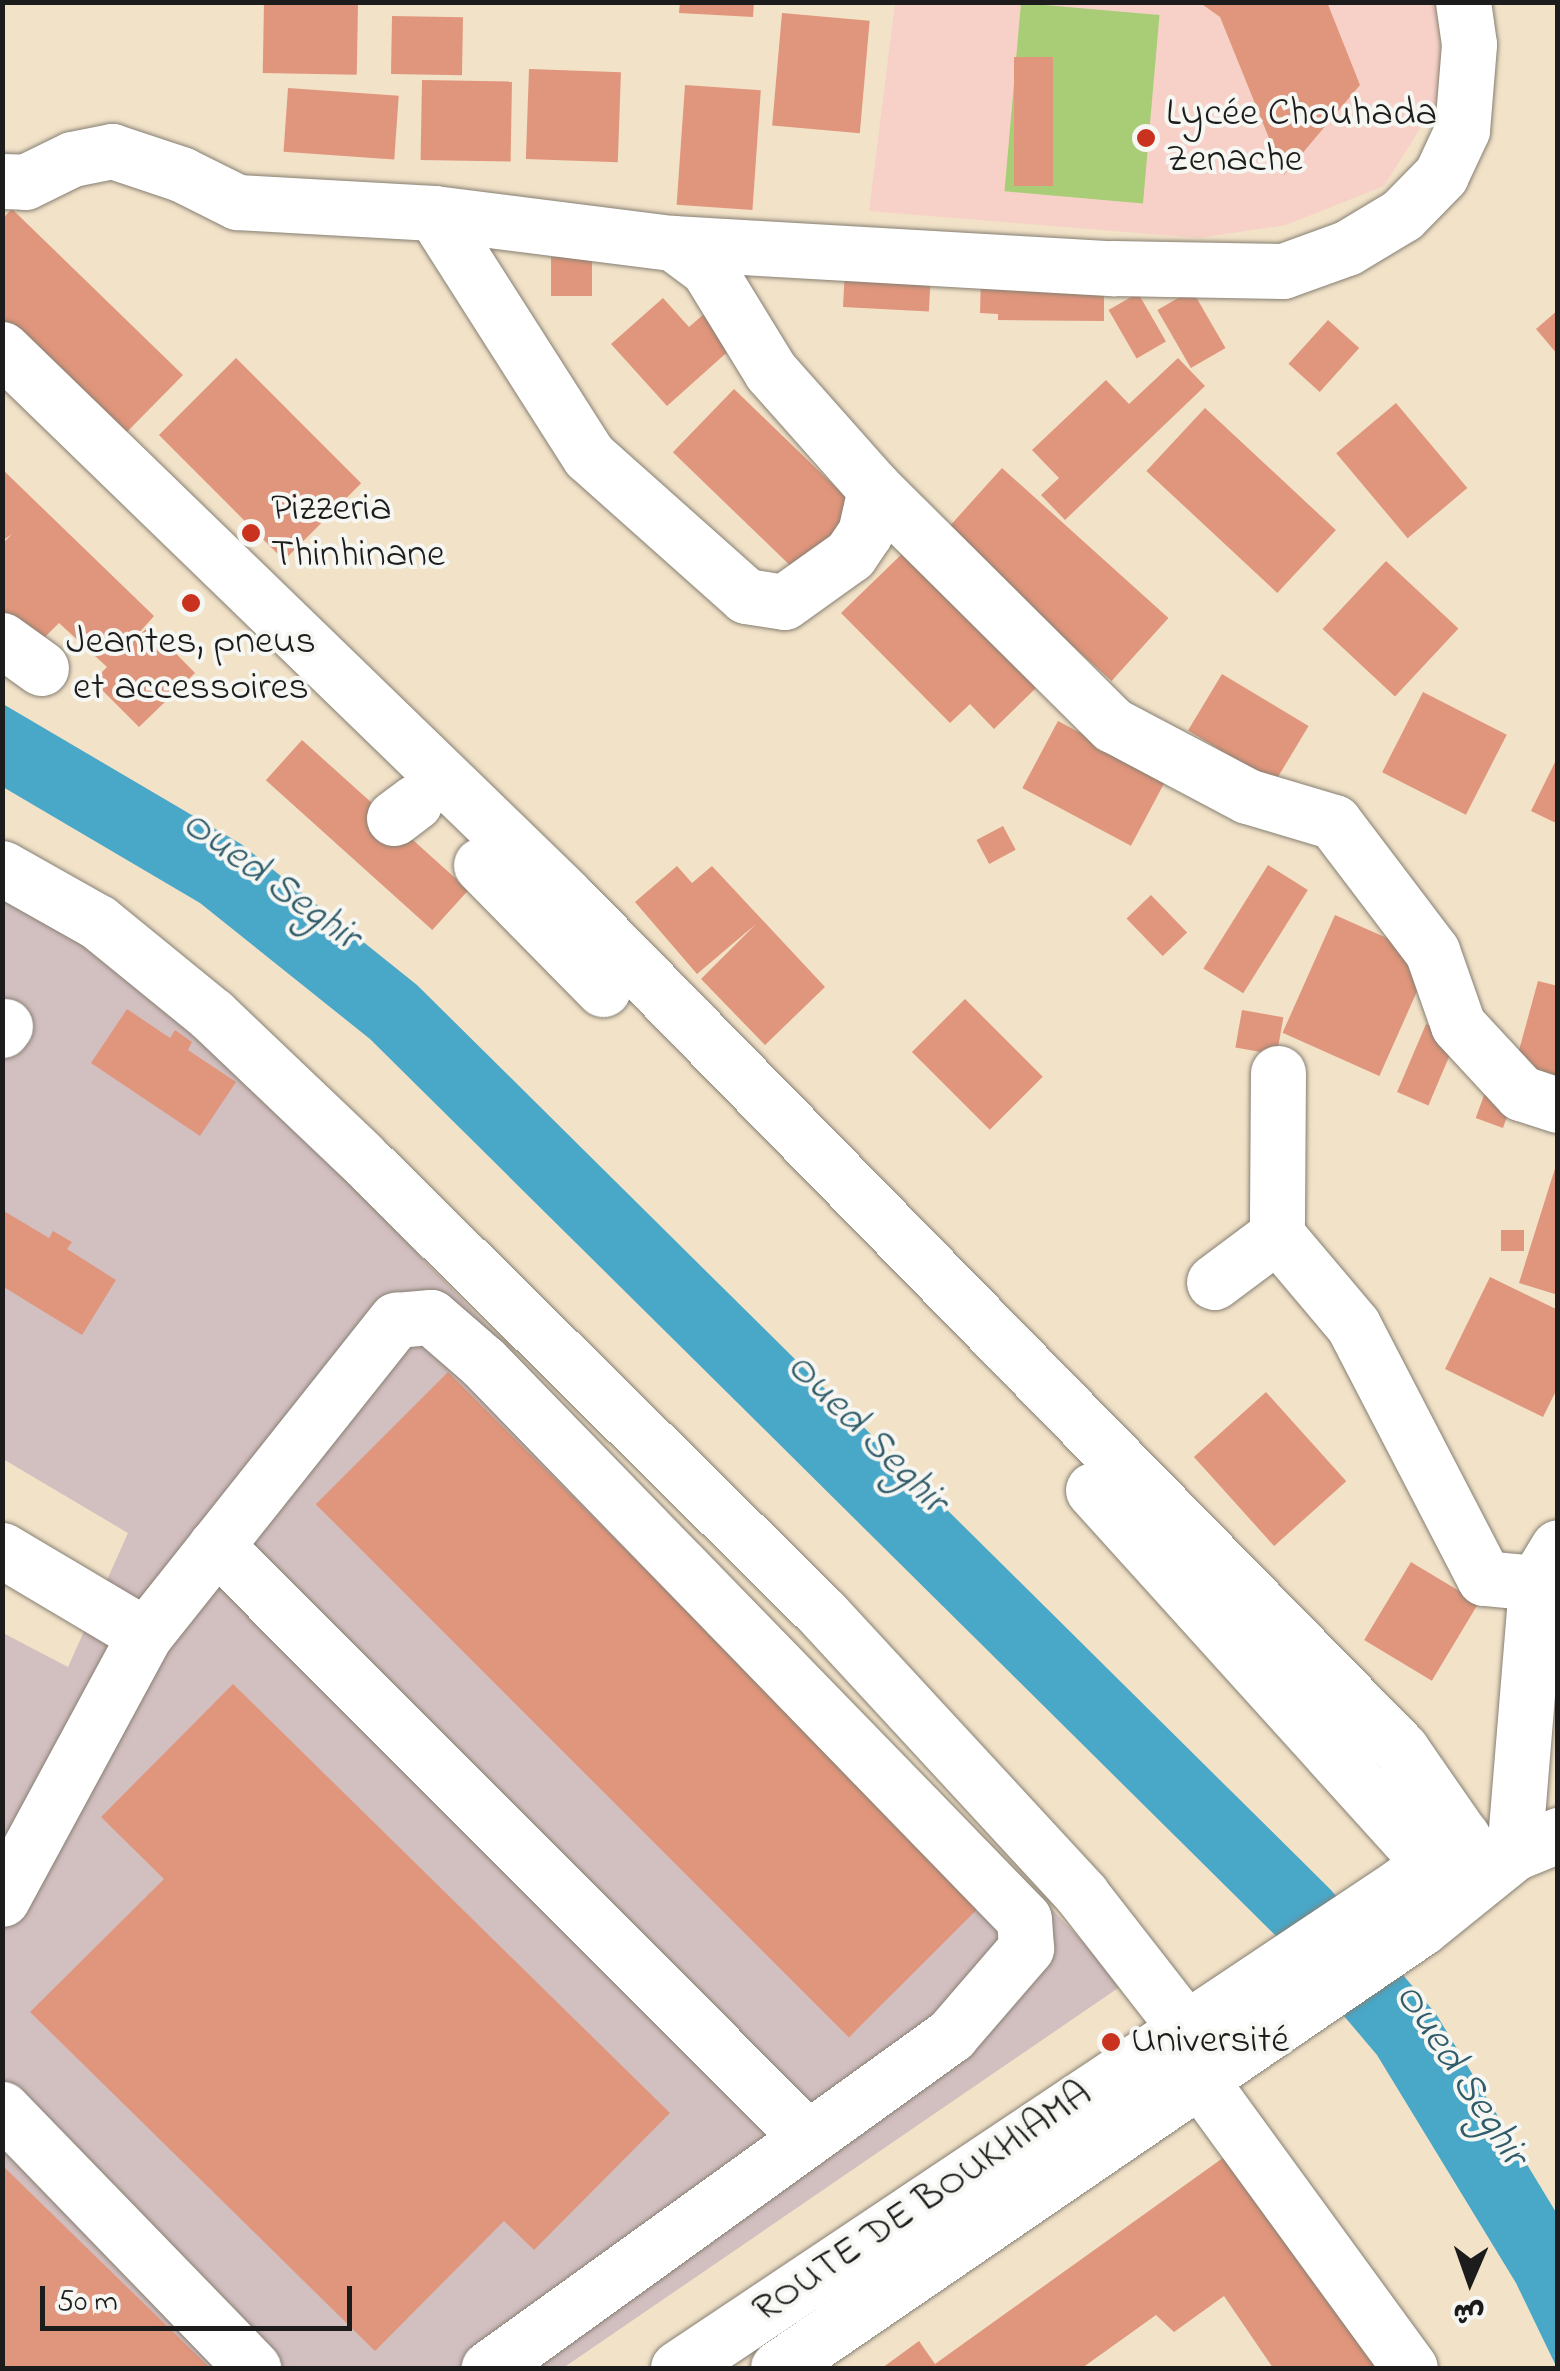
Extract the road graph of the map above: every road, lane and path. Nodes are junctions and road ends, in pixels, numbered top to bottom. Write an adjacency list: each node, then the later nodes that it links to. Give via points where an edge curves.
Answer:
1 (1463, 2): 4 (street, via 1469,44 1462,130 1441,174 1402,216 1347,248 1283,271 1113,268)
2 (2, 181): 3 (street, via 25,182 72,159 112,151 182,174 237,202)
3 (434, 214): 4 (street); 7 (street, via 589,456 746,596 784,602 850,555 865,532)
4 (673, 242): 7 (street, via 708,269 771,372)
5 (2, 349): 17 (street, via 566,896 1402,1748)
6 (2, 399): 17 (street, via 405,810 995,1383)
7 (875, 489): 10 (street, via 1113,725 1247,796 1334,822 1432,950 1458,1026 1521,1093)
8 (2, 868): 19 (street, via 98,922 212,1015 360,1156 823,1614)
9 (1278, 1073): 11 (street)
10 (1558, 1105)
11 (1278, 1235): 12 (street); 15 (street, via 1353,1325 1484,1578)
12 (1214, 1282)
13 (216, 1546): 16 (street); 22 (street); 22 (street, via 396,1320 431,1316 482,1362 1024,1919 1026,1948 951,2035)
14 (25, 1563): 16 (street)
15 (1547, 1565): 17 (street)
16 (145, 1635): 18 (street)
17 (1467, 1870): 19 (street, ROUTE DE BOUKHIAMA); 20 (street, ROUTE DE BOUKHIAMA)
18 (2, 1898)
19 (1195, 2018): 25 (street, ROUTE DE BOUKHIAMA)
20 (1221, 2066): 26 (street, ROUTE DE BOUKHIAMA); 27 (street)
21 (2, 2110): 23 (street)
22 (808, 2138): 24 (street)
23 (253, 2368)
24 (489, 2368)
25 (678, 2368)
26 (778, 2368)
27 (1410, 2368)

